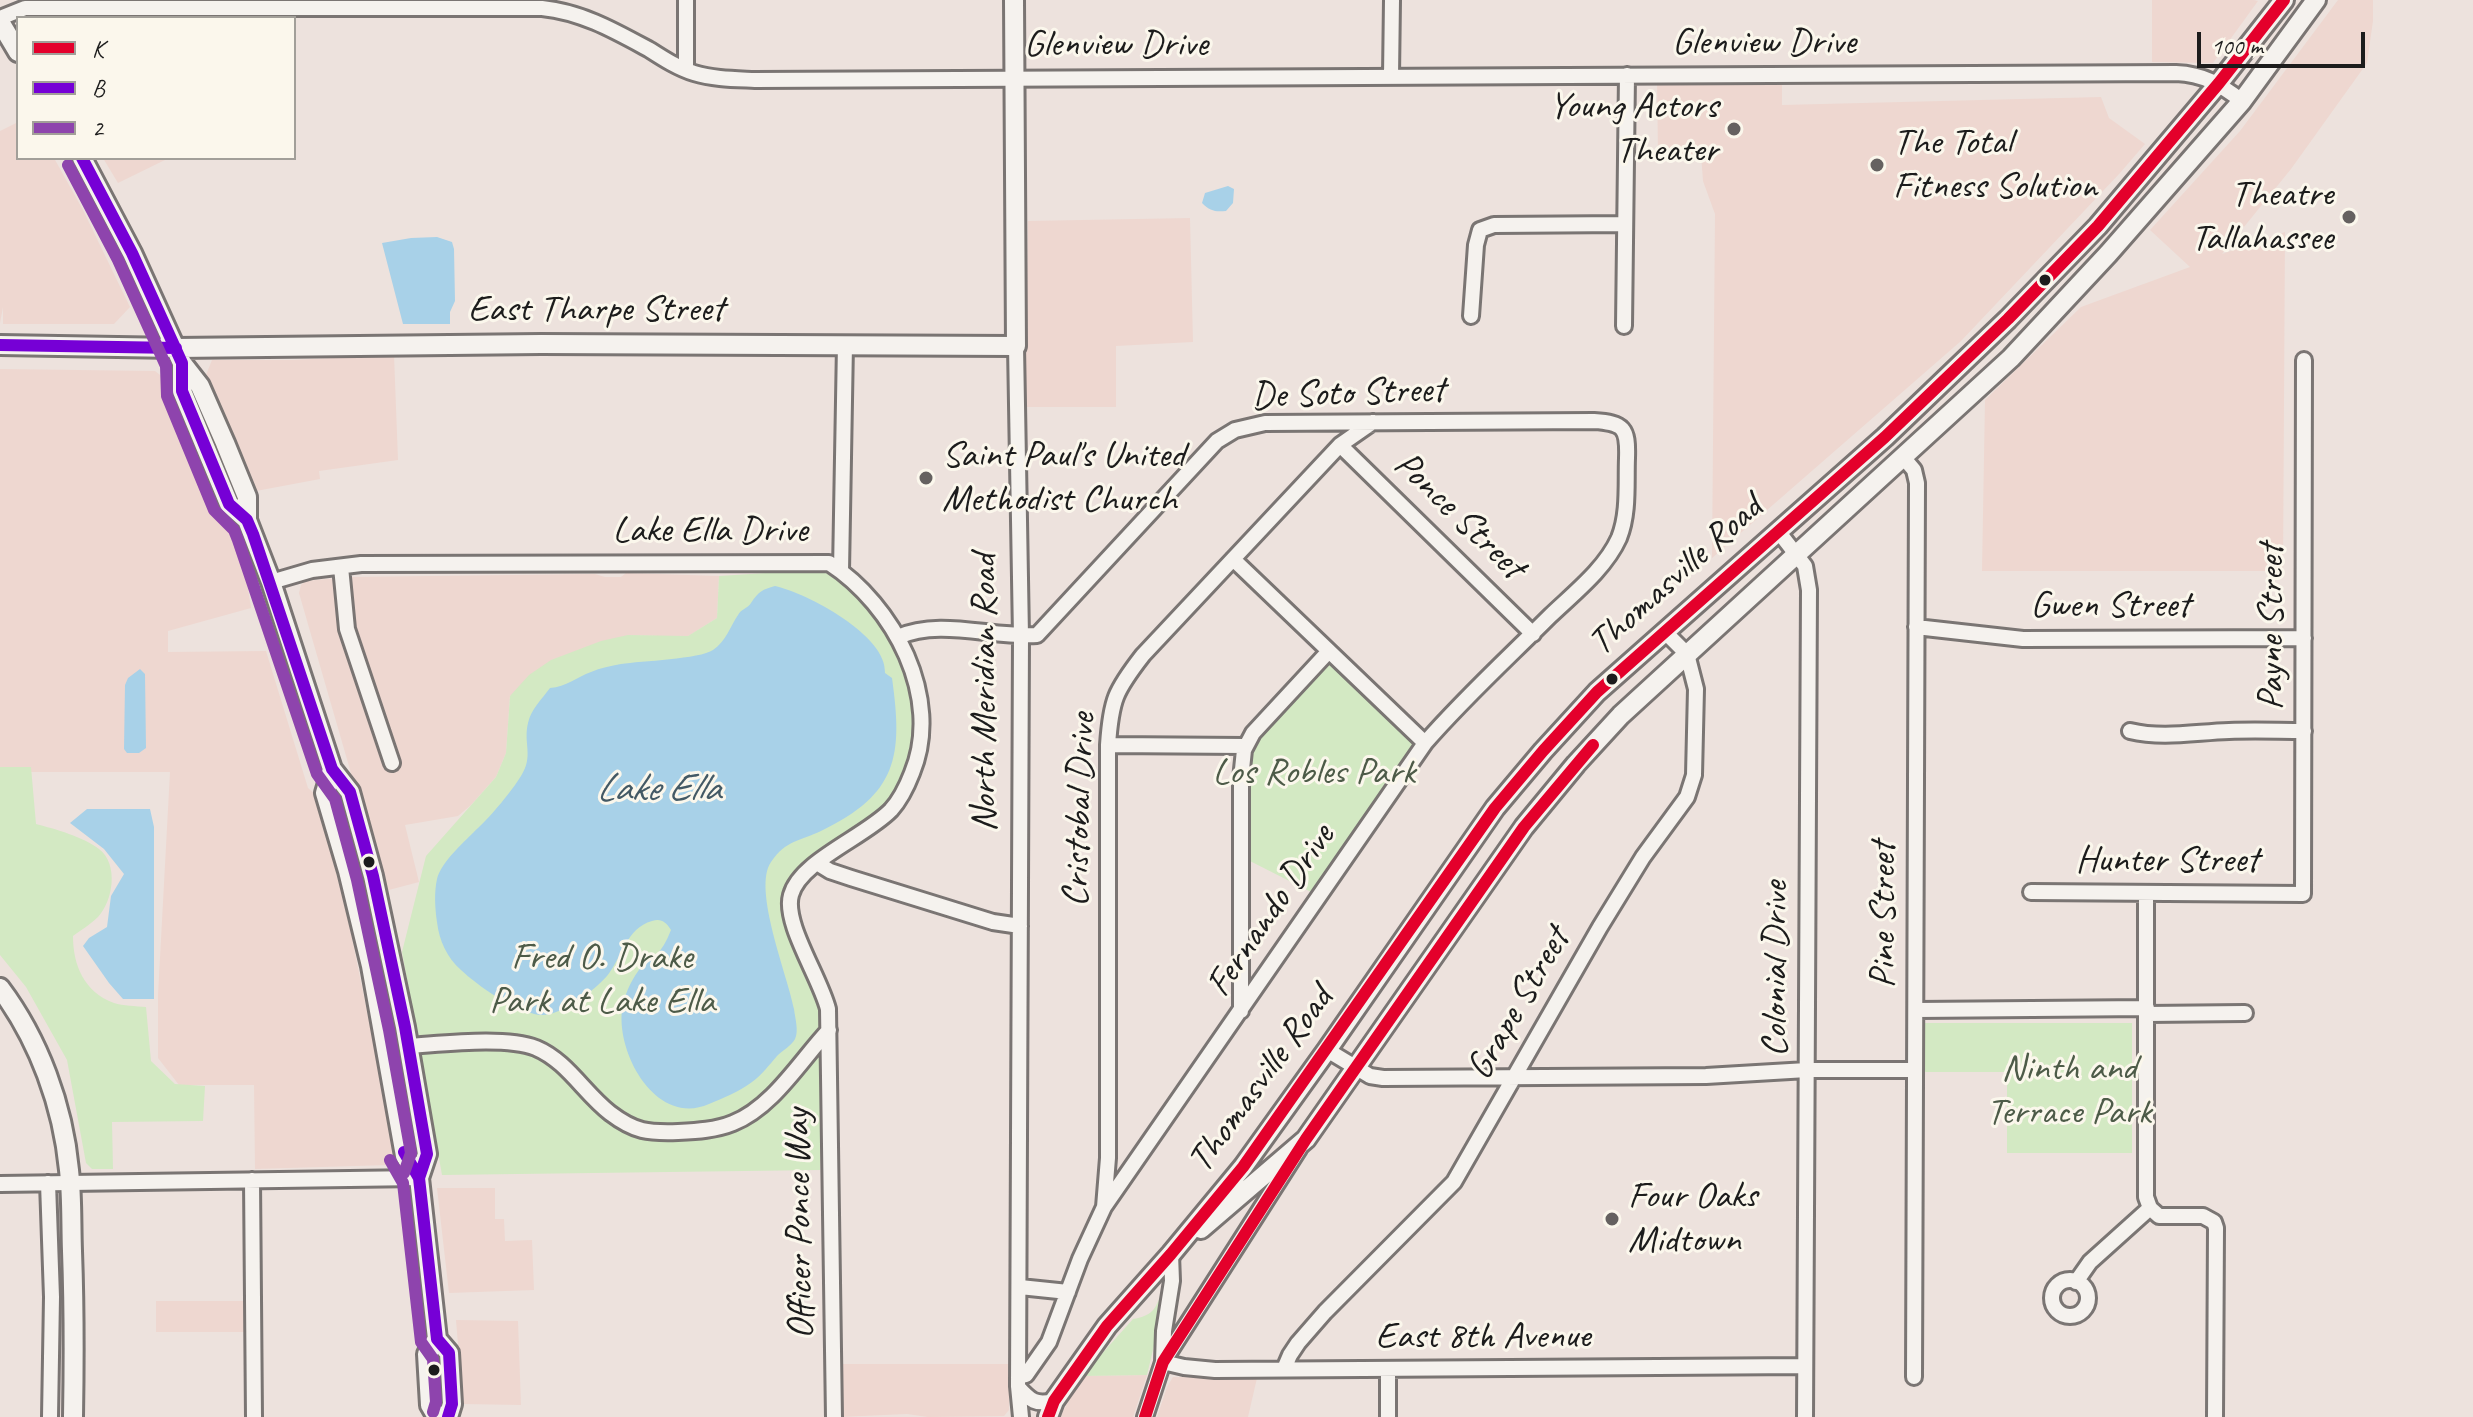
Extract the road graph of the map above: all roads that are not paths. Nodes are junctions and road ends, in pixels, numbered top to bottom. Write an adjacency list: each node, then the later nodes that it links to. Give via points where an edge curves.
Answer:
1 (686, 0): 11 (street)
2 (1014, 0): 14 (main road, North Meridian Road)
3 (1392, 0): 13 (street)
4 (2284, 0): 15 (main road, Thomasville Road)
5 (2316, 0): 16 (main road, Thomasville Road)
6 (113, 4): 7 (street, Glenview Drive); 9 (street, Glenview Drive, via 25,8)
7 (338, 4): 8 (street, Glenview Drive)
8 (564, 6): 11 (street, Glenview Drive)
9 (0, 20): 10 (main road)
10 (16, 48)
11 (686, 70): 14 (street, Glenview Drive, via 755,80)
12 (1627, 75): 13 (street, Glenview Drive); 15 (street, Glenview Drive, via 2176,73); 20 (street)
13 (1391, 76): 14 (street, Glenview Drive)
14 (1015, 78): 26 (main road, North Meridian Road)
15 (2219, 83): 16 (street, Glenview Drive); 18 (main road, Thomasville Road)
16 (2242, 101): 19 (main road, Thomasville Road)
17 (83, 160): 27 (main road)
18 (2133, 184): 19 (main road); 23 (main road, Thomasville Road)
19 (2153, 202): 28 (main road, Thomasville Road)
20 (1625, 224): 21 (street, via 1494,225 1480,230); 22 (street)
21 (1471, 316)
22 (1624, 326)
23 (1991, 336): 28 (main road); 30 (main road, Thomasville Road)
24 (845, 344): 26 (main road, East Tharpe Street); 27 (main road, East Tharpe Street, via 480,344); 40 (street)
25 (0, 345): 27 (main road, East Tharpe Street)
26 (1016, 346): 45 (street, North Meridian Road)
27 (179, 355): 41 (main road, via 182,391 229,504 247,520)
28 (2011, 358): 33 (main road, Thomasville Road)
29 (2304, 360): 47 (street, Payne Street)
30 (1902, 421): 33 (main road); 36 (main road, Thomasville Road)
31 (1373, 422): 32 (street, De Soto Street); 34 (street, Cristobal Drive); 45 (street, De Soto Street, via 1265,423 1230,433 1037,635)
32 (1621, 425): 44 (street, Fernando Drive, via 1627,450 1625,512 1618,538 1590,577)
33 (1922, 439): 35 (main road, Thomasville Road)
34 (1340, 445): 38 (street, Cristobal Drive); 44 (street, Ponce Street)
35 (1903, 457): 37 (main road, Thomasville Road); 42 (street, Pine Street, via 1917,483)
36 (1778, 531): 37 (street, Colonial Drive); 43 (main road, Thomasville Road)
37 (1798, 555): 49 (main road, Thomasville Road); 74 (street, Colonial Drive, via 1809,590)
38 (1233, 559): 48 (street); 53 (street, Cristobal Drive, via 1127,676 1111,708)
39 (341, 567): 40 (street, Lake Ella Drive, via 806,562 829,563); 41 (street, Lake Ella Drive); 55 (street, via 347,629)
40 (841, 571): 46 (street, Lake Ella Drive, via 866,592)
41 (271, 582): 56 (main road)
42 (1916, 627): 47 (street, Gwen Street, via 2023,639); 65 (street, Pine Street)
43 (1664, 631): 49 (street); 61 (main road, Thomasville Road, via 1543,751)
44 (1533, 634): 52 (street, Fernando Drive)
45 (1021, 636): 46 (street, via 924,630); 63 (street, North Meridian Road)
46 (898, 637): 57 (street, Lake Ella Drive, via 922,711 918,758 890,810)
47 (2304, 638): 51 (street, Payne Street)
48 (1329, 651): 52 (street); 54 (street)
49 (1687, 654): 62 (main road, Thomasville Road, via 1576,764); 76 (street, Grape Street, via 1696,689 1694,775 1687,797 1643,857)
50 (2130, 731): 51 (street)
51 (2304, 731): 60 (street, Payne Street)
52 (1425, 743): 67 (street, Fernando Drive)
53 (1108, 745): 54 (street); 83 (street, Cristobal Drive)
54 (1245, 746): 67 (street)
55 (392, 763)
56 (332, 769): 70 (main road, via 325,793 371,966); 71 (main road, via 350,792)
57 (817, 863): 63 (street, via 851,878); 69 (street, Lake Ella Drive, via 796,881 789,902 824,994)
58 (2031, 892): 59 (street, Hunter Street)
59 (2146, 893): 60 (street, Hunter Street); 66 (street)
60 (2303, 894)
61 (1431, 899): 62 (main road); 72 (main road, Thomasville Road)
62 (1460, 916): 73 (main road, Thomasville Road)
63 (1020, 926): 87 (street, North Meridian Road)
64 (1, 993): 81 (main road, via 22,1020 45,1071 60,1119)
65 (1917, 1010): 66 (street); 75 (street, Pine Street)
66 (2147, 1011): 68 (street); 84 (street)
67 (1241, 1012): 83 (street, Fernando Drive)
68 (2245, 1013)
69 (829, 1030): 71 (street, via 747,1116 720,1127 658,1133 625,1124 536,1048 506,1042); 102 (street, Officer Ponce Way)
70 (386, 1046): 71 (main road); 78 (main road, via 405,1156)
71 (408, 1046): 78 (main road, via 427,1154)
72 (1327, 1050): 73 (street); 85 (main road, Thomasville Road, via 1243,1167)
73 (1356, 1069): 76 (street, via 1383,1078); 77 (main road, Thomasville Road)
74 (1807, 1070): 75 (street); 76 (street); 91 (street, Colonial Drive)
75 (1915, 1070): 94 (street, Pine Street)
76 (1513, 1077): 92 (street, Grape Street, via 1454,1182 1325,1312)
77 (1306, 1139): 85 (main road, Thomasville Road); 90 (street)
78 (419, 1178): 79 (street); 89 (main road)
79 (252, 1180): 81 (street); 99 (street)
80 (48, 1183): 81 (street); 82 (street); 97 (street)
81 (70, 1183): 98 (main road)
82 (0, 1184)
83 (1104, 1207): 88 (street, Fernando Drive)
84 (2150, 1208): 86 (street, via 2090,1262); 108 (street, via 2159,1216 2203,1216 2216,1228)
85 (1171, 1254): 90 (street); 96 (main road, Thomasville Road, via 1107,1326)
86 (2076, 1282)
87 (1020, 1287): 88 (street); 95 (street, North Meridian Road)
88 (1068, 1292): 95 (street, Fernando Drive, via 1049,1342)
89 (437, 1339): 100 (main road, via 427,1354 430,1405); 101 (main road, via 449,1353)
90 (1163, 1362): 92 (street, East 8th Avenue, via 1215,1370); 105 (street)
91 (1805, 1366): 93 (street, East 8th Avenue); 107 (street, Colonial Drive)
92 (1284, 1369): 93 (street, East 8th Avenue)
93 (1388, 1369): 106 (street)
94 (1914, 1377)
95 (1018, 1382): 96 (street, via 1032,1402); 103 (street, North Meridian Road); 104 (street, North Meridian Road)
96 (1051, 1409)
97 (50, 1417)
98 (73, 1417)
99 (254, 1417)
100 (437, 1417)
101 (448, 1417)
102 (834, 1417)
103 (1010, 1417)
104 (1021, 1417)
105 (1145, 1417)
106 (1388, 1417)
107 (1805, 1417)
108 (2215, 1417)

